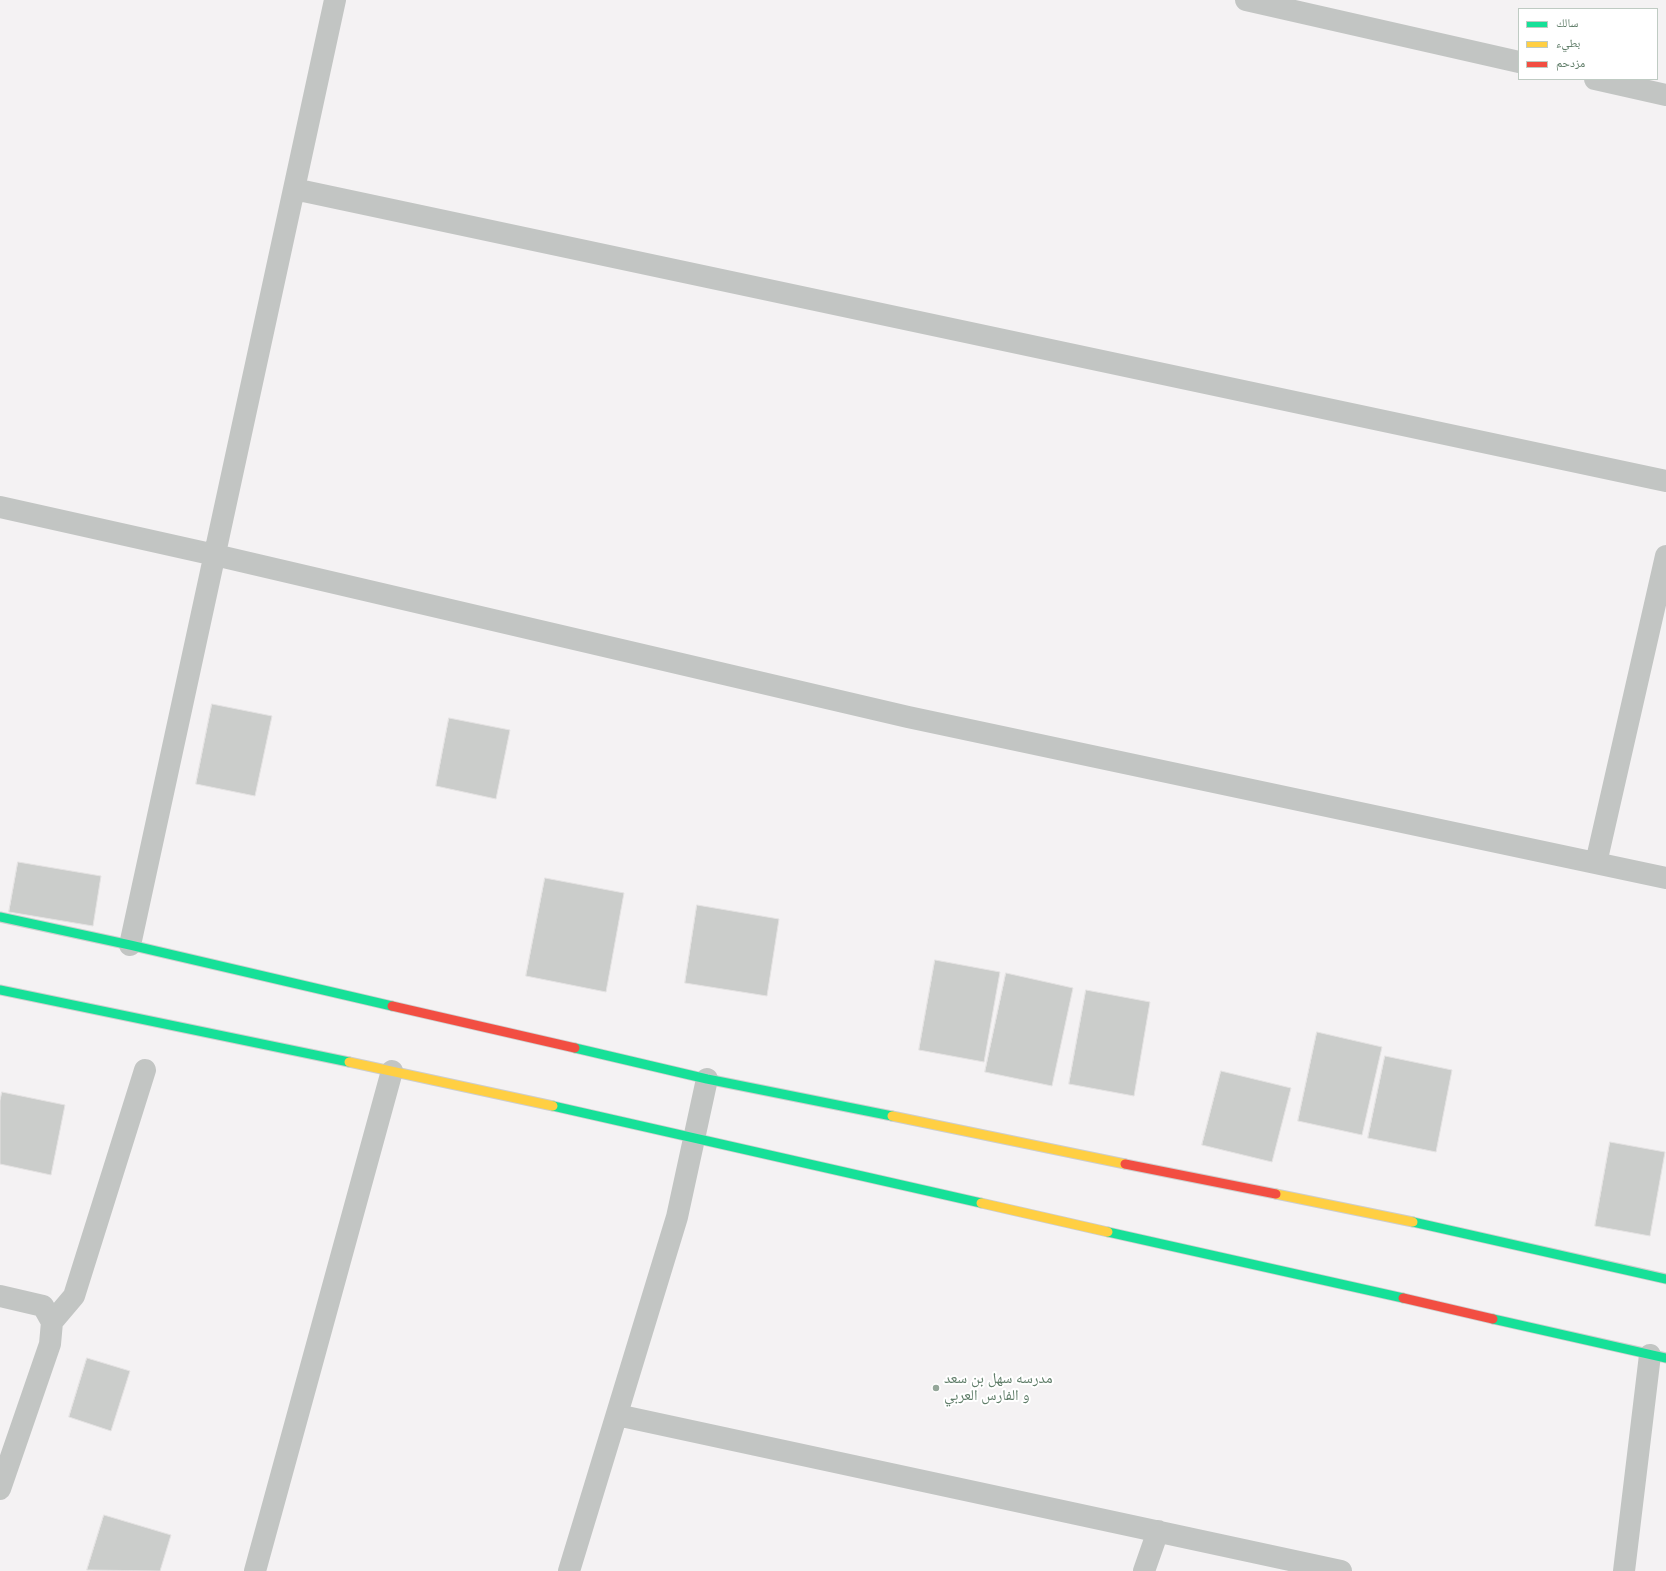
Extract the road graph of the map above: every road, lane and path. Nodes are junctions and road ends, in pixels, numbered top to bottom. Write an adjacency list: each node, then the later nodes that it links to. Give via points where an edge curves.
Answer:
1 (335, 0): 6 (street)
2 (1246, 0): 3 (street)
3 (1518, 62)
4 (1599, 80): 5 (street)
5 (1666, 95)
6 (294, 189): 7 (street); 9 (street)
7 (1666, 481)
8 (0, 507): 9 (street)
9 (215, 555): 11 (street, via 908,717); 14 (street)
10 (1666, 556): 11 (street)
11 (1596, 863): 12 (street)
12 (1666, 878)
13 (0, 917): 14 (main road)
14 (130, 945): 18 (main road)
15 (0, 990): 17 (main road)
16 (145, 1070): 22 (street, via 74,1296)
17 (392, 1070): 19 (main road); 27 (street)
18 (707, 1079): 19 (street); 20 (main road, via 1424,1224)
19 (695, 1138): 23 (main road); 24 (street, via 677,1217)
20 (1666, 1279)
21 (0, 1296): 22 (street, via 43,1306)
22 (52, 1322): 25 (street, via 50,1344)
23 (1658, 1356): 31 (street)
24 (617, 1415): 26 (street); 28 (street)
25 (0, 1489)
26 (1158, 1531): 29 (street); 30 (street)
27 (255, 1571)
28 (569, 1571)
29 (1144, 1571)
30 (1341, 1571)
31 (1624, 1571)

